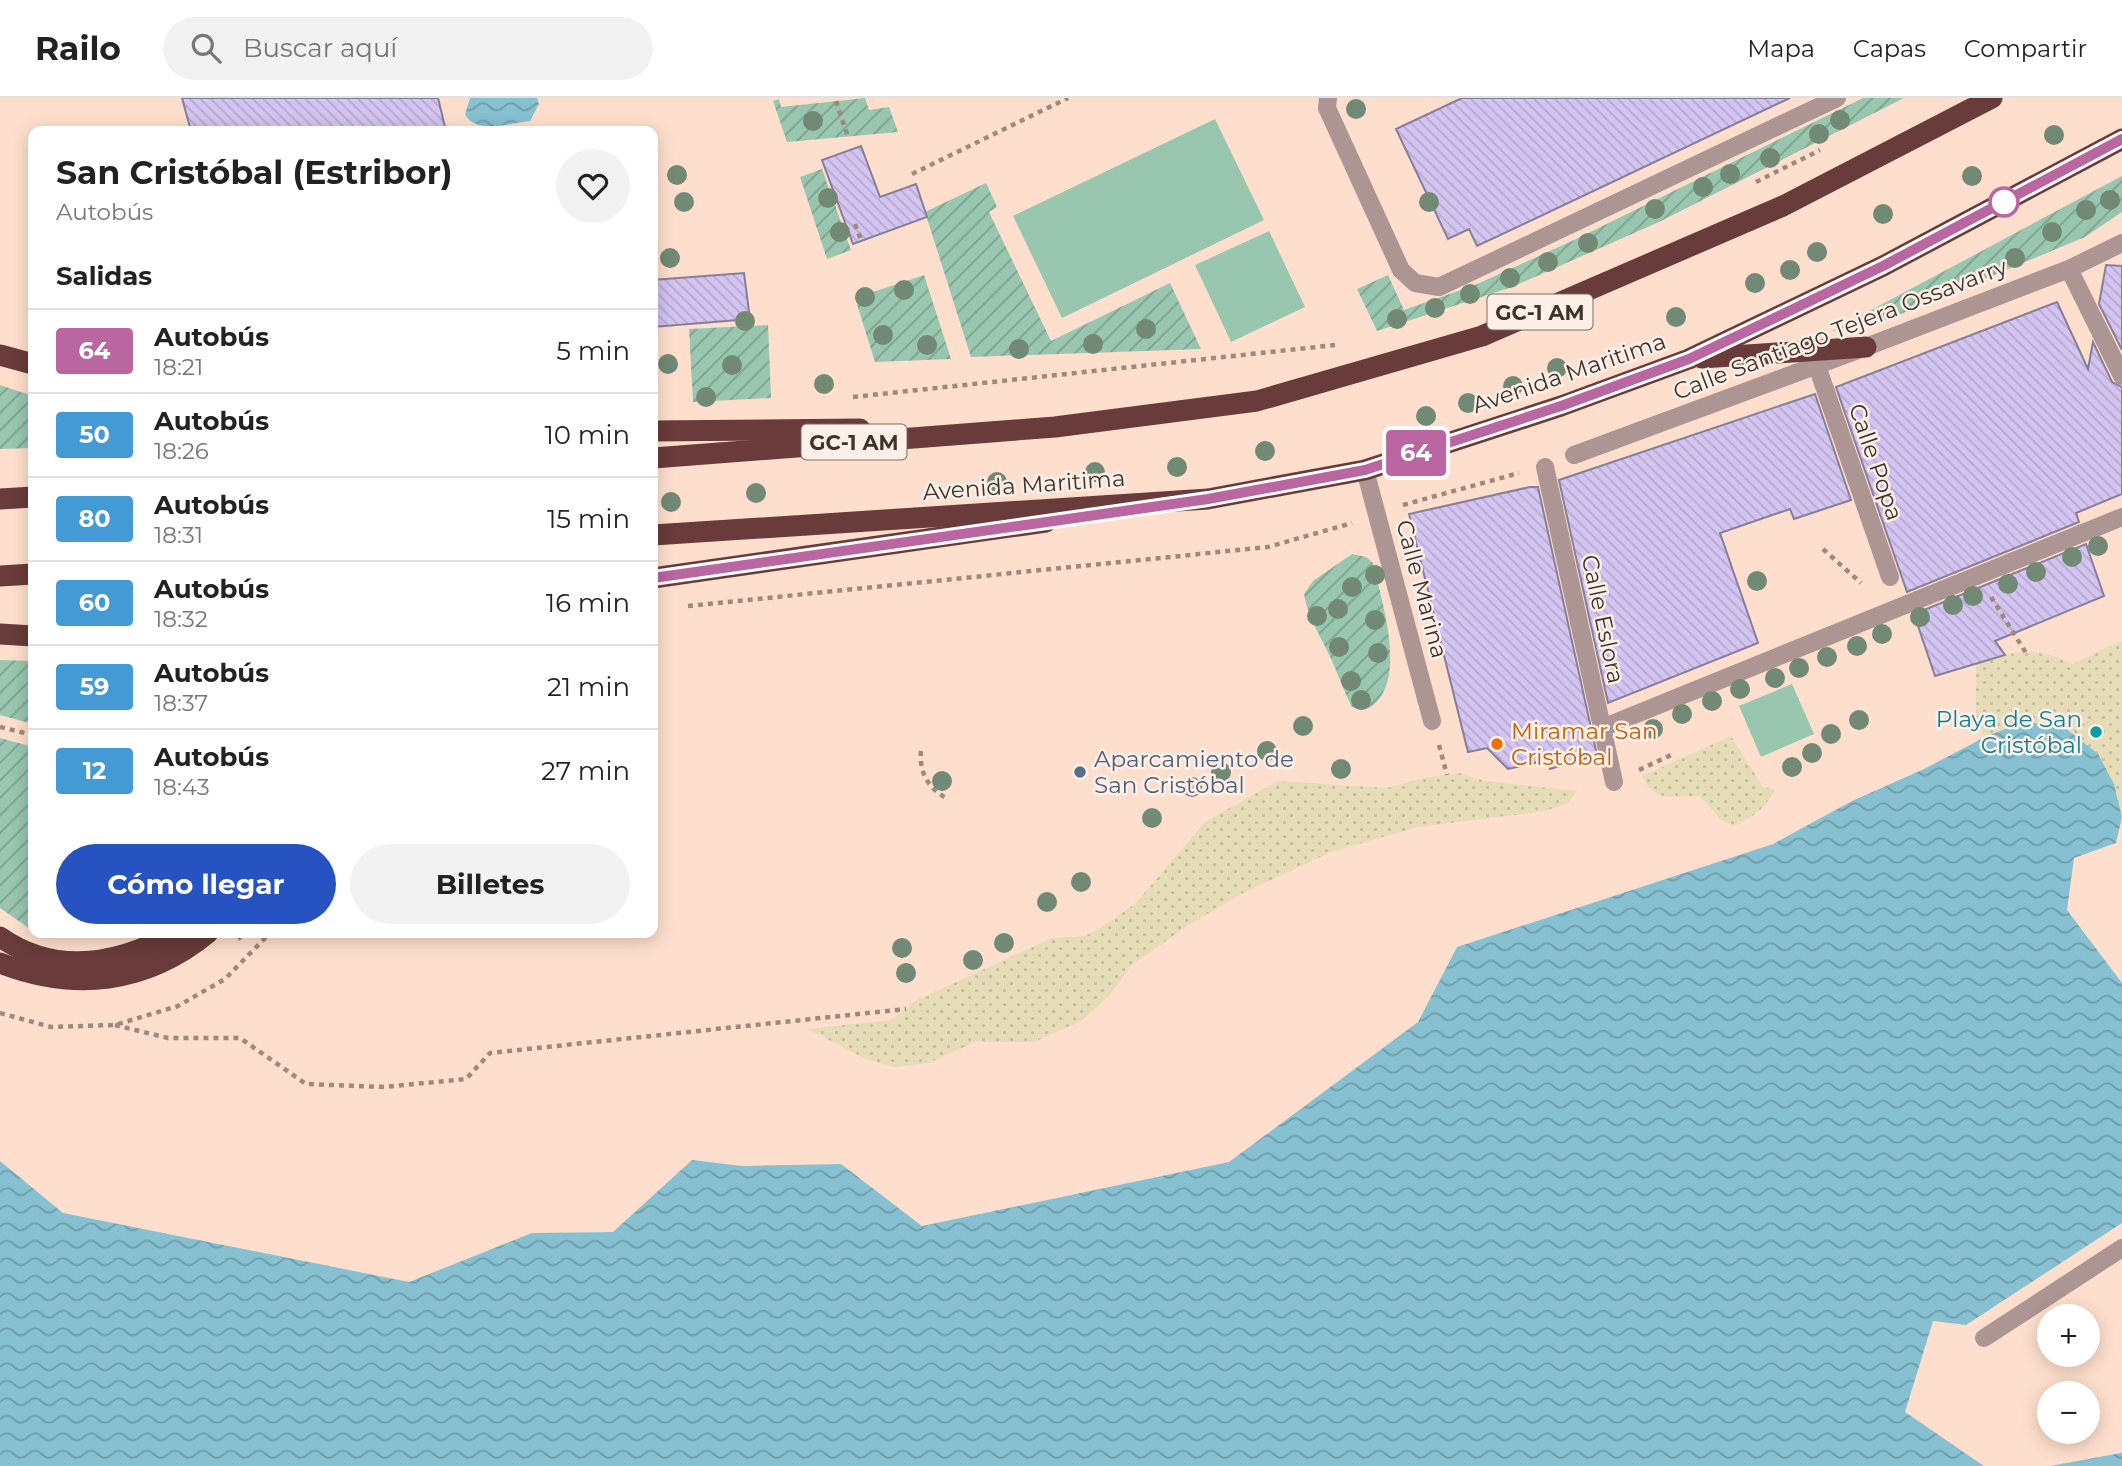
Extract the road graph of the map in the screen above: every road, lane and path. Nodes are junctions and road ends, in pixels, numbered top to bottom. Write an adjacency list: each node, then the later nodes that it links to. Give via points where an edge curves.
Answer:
1 (1068, 98): 9 (path)
2 (1328, 98): 3 (street, via 1327,108 1401,270 1415,283 1439,288)
3 (1837, 98)
4 (1992, 98): 23 (highway, GC-1 AM, via 1783,206 1482,336 1257,401)
5 (836, 101): 6 (path)
6 (848, 136)
7 (2122, 139): 18 (highway, Avenida Maritima, via 1883,266)
8 (1824, 148): 10 (path)
9 (912, 174)
10 (1750, 185)
11 (855, 224): 12 (path)
12 (861, 240)
13 (2122, 243): 14 (street, Calle Santiago Tejera Ossavarry)
14 (2068, 269): 16 (street, Calle Santiago Tejera Ossavarry); 21 (street)
15 (1340, 345): 22 (path)
16 (1866, 347): 18 (highway); 20 (street, Calle Santiago Tejera Ossavarry)
17 (0, 355): 19 (highway)
18 (1689, 359): 28 (highway, Avenida Maritima)
19 (28, 363)
20 (1816, 363): 25 (street, Calle Santiago Tejera Ossavarry); 40 (street, Calle Popa)
21 (2122, 376)
22 (846, 398)
23 (1055, 427): 24 (highway); 26 (highway, GC-1 AM)
24 (658, 431)
25 (1574, 455)
26 (658, 458)
27 (1545, 467): 32 (path, via 1414,499); 48 (street, Calle Eslora)
28 (1365, 470): 31 (highway, Avenida Maritima); 32 (street, Calle Marina)
29 (28, 497): 30 (highway)
30 (0, 499)
31 (1208, 499): 34 (highway, Avenida Maritima); 39 (highway)
32 (1377, 516): 42 (path, via 1268,547); 46 (street, Calle Marina)
33 (2122, 517): 37 (street)
34 (658, 535)
35 (1823, 549): 41 (path)
36 (28, 574): 38 (highway)
37 (1977, 575): 45 (path); 48 (street)
38 (0, 576)
39 (658, 577)
40 (1890, 578)
41 (1867, 588)
42 (675, 607)
43 (0, 634): 44 (highway)
44 (28, 636)
45 (2026, 653)
46 (1432, 722)
47 (0, 727): 49 (path)
48 (1602, 728): 52 (street, Calle Eslora)
49 (28, 734)
50 (921, 751): 53 (path, via 924,777)
51 (1673, 754): 52 (path)
52 (1614, 782)
53 (948, 799)
54 (0, 937): 55 (highway, via 37,956 74,962 109,961)
55 (165, 938)
56 (202, 938): 57 (highway, via 188,950 113,979 34,976)
57 (0, 963)
58 (906, 1009): 59 (path, via 490,1053 466,1079 384,1087 306,1084 240,1038 168,1038)
59 (116, 1025)
60 (2122, 1248): 61 (street)
61 (1984, 1338)

